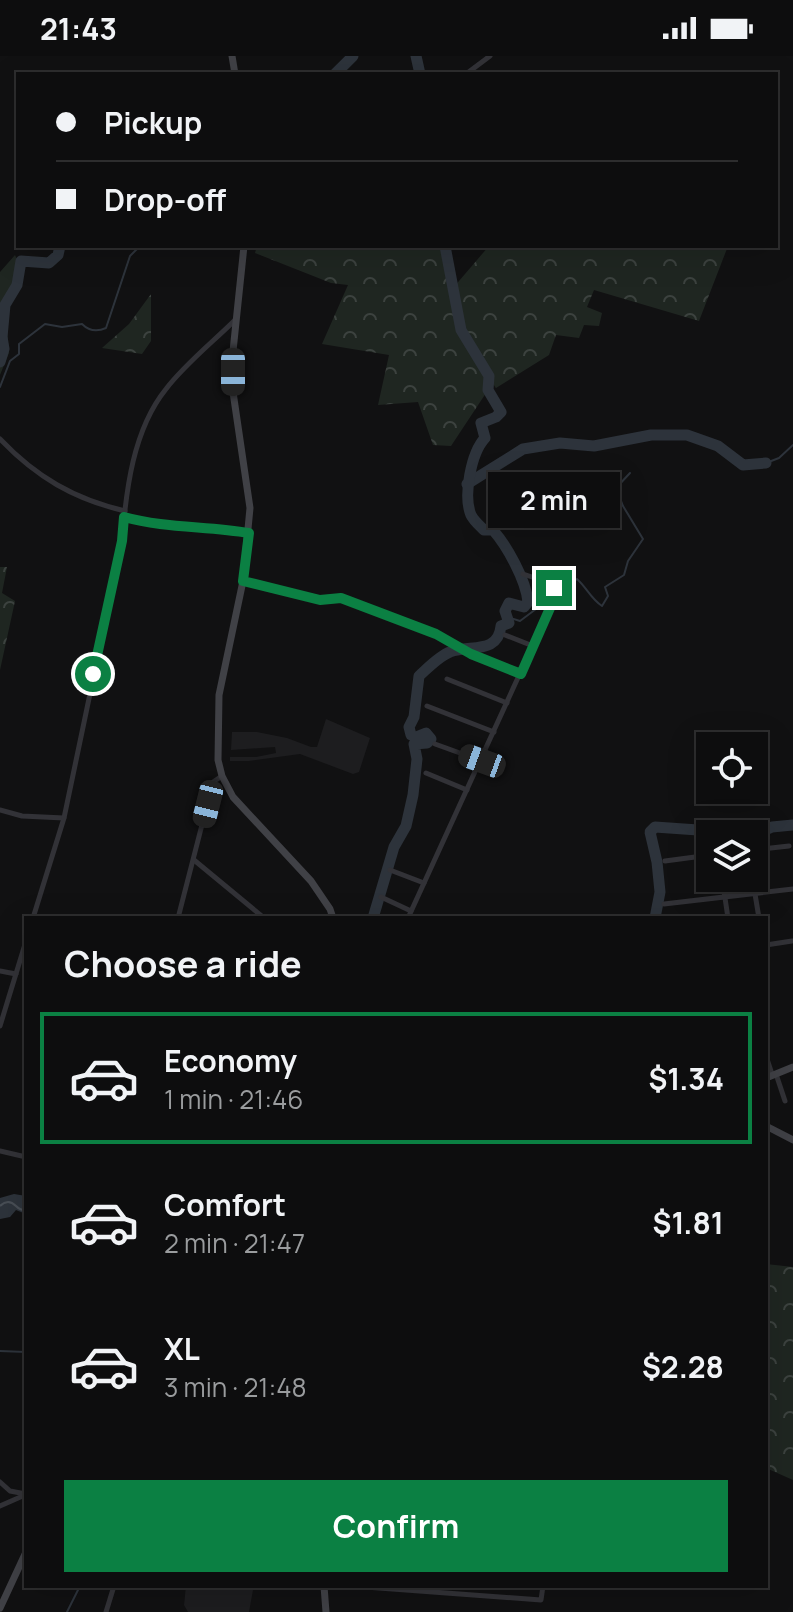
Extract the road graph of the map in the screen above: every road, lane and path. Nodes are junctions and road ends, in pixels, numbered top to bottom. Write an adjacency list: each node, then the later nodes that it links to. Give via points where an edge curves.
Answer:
1 (490, 56): 2 (street)
2 (469, 72)
3 (245, 248): 4 (street)
4 (236, 319): 6 (street, via 166,389 144,426); 7 (street, via 233,392 249,494)
5 (0, 439): 6 (street, via 62,490)
6 (124, 514): 7 (street, via 151,524); 23 (street)
7 (249, 533): 9 (street)
8 (523, 574): 11 (street, via 554,588)
9 (243, 581): 12 (street, via 320,600 341,598); 20 (street, via 219,695)
10 (505, 635): 11 (street)
11 (533, 646): 12 (street)
12 (521, 674): 14 (street)
13 (447, 679): 14 (street)
14 (507, 703): 16 (street)
15 (427, 706): 16 (street)
16 (494, 732): 18 (street)
17 (435, 744): 18 (street)
18 (482, 761): 21 (street)
19 (426, 773): 21 (street)
20 (222, 776): 27 (street, via 213,782); 41 (street, via 233,797 311,881)
21 (467, 790): 30 (street)
22 (0, 810): 23 (street)
23 (64, 818): 38 (street)
24 (789, 846): 25 (street)
25 (768, 848)
26 (696, 857): 28 (street)
27 (194, 860): 39 (street); 40 (street)
28 (665, 861)
29 (390, 870): 30 (street)
30 (424, 883): 37 (street)
31 (793, 889): 33 (street)
32 (724, 892): 35 (street)
33 (755, 894): 35 (street); 43 (street)
34 (381, 897): 37 (street)
35 (725, 898): 36 (street); 42 (street)
36 (664, 904)
37 (410, 915)
38 (34, 916)
39 (179, 916)
40 (262, 916)
41 (332, 916)
42 (728, 916)
43 (759, 916)
44 (792, 941): 45 (street)
45 (768, 945)
46 (24, 948): 48 (street)
47 (0, 971): 48 (street)
48 (16, 974): 49 (street)
49 (0, 1026)
50 (793, 1067): 51 (street)
51 (771, 1075): 52 (street)
52 (785, 1101)
53 (768, 1128): 54 (street)
54 (793, 1140)
55 (0, 1151): 56 (street)
56 (24, 1157)
57 (0, 1482): 58 (street)
58 (24, 1494)
59 (24, 1496): 60 (street)
60 (0, 1506)
61 (24, 1556): 68 (street)
62 (113, 1588): 69 (street)
63 (324, 1588): 70 (street)
64 (382, 1588): 67 (street)
65 (487, 1588): 67 (street)
66 (543, 1588): 67 (street, via 541,1600)
67 (486, 1595)
68 (0, 1608)
69 (106, 1612)
70 (326, 1612)

